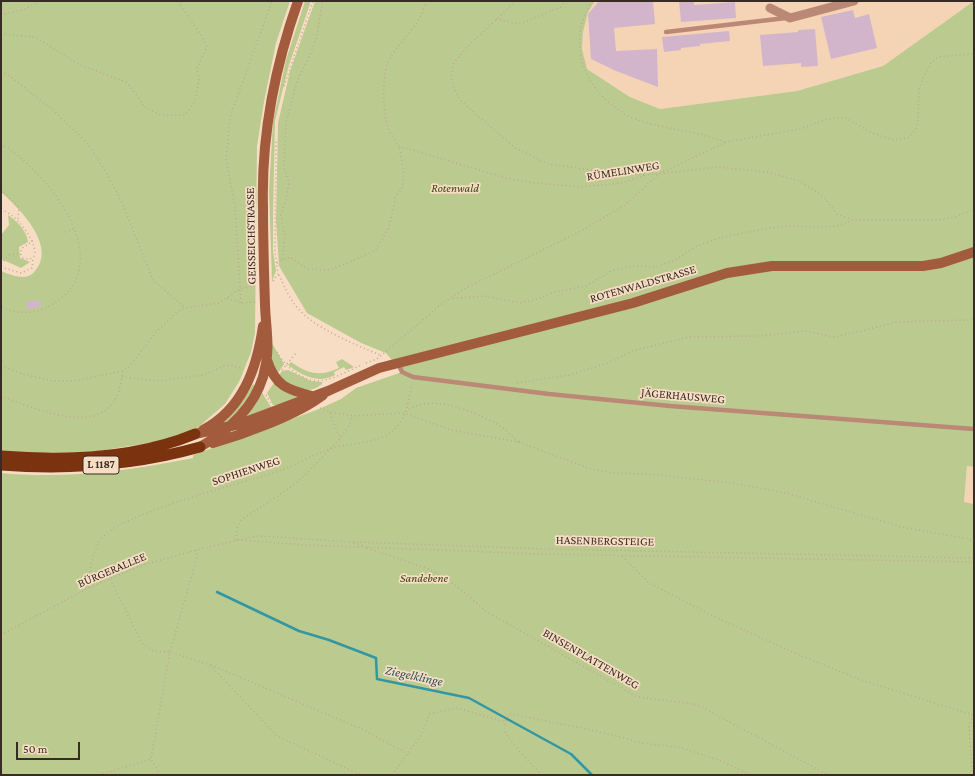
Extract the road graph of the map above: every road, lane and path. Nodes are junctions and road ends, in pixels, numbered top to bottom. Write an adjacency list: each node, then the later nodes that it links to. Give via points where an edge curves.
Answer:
1 (40, 1): 15 (path, via 25,9)
2 (178, 1): 13 (path)
3 (181, 1): 13 (path)
4 (272, 1): 46 (path, via 230,117 226,160 235,206)
5 (298, 1): 53 (main road, GEISSEICHSTRASSE / L 1187, via 281,51 266,126 263,193)
6 (313, 1): 22 (path)
7 (323, 1): 40 (path, via 317,36 297,81 286,123 284,168 289,182 281,215 285,237)
8 (426, 1): 26 (path, via 425,8 414,26 385,68 384,99 388,127)
9 (516, 1): 17 (path)
10 (566, 1): 17 (path, via 561,7 519,24)
11 (592, 1): 24 (path, via 578,40 579,57 589,78 604,98 624,114 660,127 701,134)
12 (854, 1): 16 (street)
13 (180, 5): 19 (path, via 207,47 197,68 198,87 193,105 184,115 161,115 144,107 126,82 78,64 35,37)
14 (770, 8): 16 (street)
15 (1, 15)
16 (790, 18): 18 (lane)
17 (496, 19): 28 (path, via 454,63 451,76 460,100 515,148 548,164)
18 (666, 32)
19 (1, 34)
20 (974, 54): 24 (path, via 938,57 930,64 919,88 918,123 908,138 893,140 872,133 844,117 825,120 800,130)
21 (1, 72): 52 (path, via 53,110 87,143 123,205 153,280)
22 (284, 88)
23 (276, 132): 41 (path)
24 (726, 142): 27 (path)
25 (1, 144): 34 (path, via 48,184)
26 (399, 146): 28 (path, RÜMELINWEG, via 506,178 534,183 600,186); 40 (path, via 404,173 402,189 396,196 388,227 376,250 328,270 307,269 290,257)
27 (659, 174): 28 (path, RÜMELINWEG); 33 (path, RÜMELINWEG, via 718,167 767,172 800,181 824,197 837,214); 48 (path, via 624,206)
28 (646, 175)
29 (1, 189): 32 (path, via 19,208)
30 (974, 209): 33 (path, RÜMELINWEG, via 955,218 938,220)
31 (1, 210): 32 (path)
32 (18, 220): 36 (path)
33 (853, 220): 48 (path, via 829,226 768,228 719,238 656,267 634,266 613,270 586,286 554,292 520,303 484,296)
34 (74, 229): 35 (path); 51 (path, via 80,249 81,265 69,292 43,309 33,312 21,313)
35 (66, 232)
36 (33, 241): 38 (path, via 22,248); 39 (path)
37 (974, 252): 59 (main road, ROTENWALDSTRASSE, via 923,266 772,266 741,270 633,303)
38 (20, 253): 39 (path, via 23,258); 42 (path, via 9,255)
39 (33, 257): 42 (path, via 32,268 21,273)
40 (282, 259): 41 (path)
41 (276, 263): 43 (path)
42 (1, 266)
43 (278, 274): 44 (path); 57 (path, via 295,305 306,316 343,338)
44 (272, 283)
45 (252, 285): 46 (path)
46 (240, 289): 47 (path); 50 (path)
47 (228, 298): 50 (path); 52 (path, via 219,303)
48 (451, 298): 57 (path)
49 (258, 302): 50 (path)
50 (241, 303)
51 (1, 307)
52 (185, 308): 62 (path, via 170,317 130,366)
53 (265, 310): 58 (main road, GEISSEICHSTRASSE / L 1187, via 268,340); 79 (main road, ROTENWALDSTRASSE / L 1187, via 258,356 246,386 224,414)
54 (974, 317): 67 (path, via 970,320 896,322 833,337 806,331 761,336 688,337 632,350 608,363 575,373 537,381 504,384)
55 (276, 350): 61 (path)
56 (296, 352): 61 (path)
57 (380, 355): 61 (path, via 377,359 322,381 303,377)
58 (266, 359): 71 (main road, via 273,376 285,388); 77 (main road, GEISSEICHSTRASSE / L 1187, via 255,394)
59 (398, 363): 66 (lane, via 402,372); 69 (main road, ROTENWALDSTRASSE, via 370,371)
60 (1, 366): 62 (path, via 26,376 53,381 74,381)
61 (286, 366): 64 (path)
62 (123, 370): 65 (path)
63 (245, 370): 65 (path, via 224,366 203,375 160,381)
64 (281, 370)
65 (122, 377): 70 (path, via 111,405 90,416 51,413)
66 (413, 377): 67 (lane, JÄGERHAUSWEG); 75 (path, SOPHIENWEG)
67 (498, 388): 78 (lane, JÄGERHAUSWEG, via 670,406)
68 (264, 391): 72 (path)
69 (328, 391): 71 (main road, ROTENWALDSTRASSE); 82 (main road, ROTENWALDSTRASSE, via 314,402 281,418 238,436)
70 (1, 396)
71 (312, 396): 77 (main road, ROTENWALDSTRASSE)
72 (273, 406)
73 (319, 407): 74 (path)
74 (330, 412): 76 (path); 80 (path)
75 (404, 413): 76 (path); 81 (path, via 451,430); 81 (path, via 411,407 422,404 443,403 496,423); 83 (path, SOPHIENWEG, via 389,434 378,439)
76 (353, 416): 80 (path)
77 (230, 427): 79 (main road, ROTENWALDSTRASSE); 82 (main road, GEISSEICHSTRASSE / L 1187)
78 (974, 429)
79 (196, 434): 84 (highway, ROTENWALDSTRASSE / L 1187, via 168,445 92,456)
80 (340, 439): 83 (path)
81 (519, 442): 87 (path, via 588,468 613,473 732,483 786,493 902,527)
82 (200, 447): 85 (highway, ROTENWALDSTRASSE / L 1187, via 172,454 92,466)
83 (330, 449): 86 (path, via 302,478 241,520); 95 (path, SOPHIENWEG, via 274,473 187,499 119,524 102,538 98,545)
84 (1, 456)
85 (1, 465)
86 (236, 540): 88 (path, HASENBERGSTEIGE, via 256,536); 89 (path); 90 (path, BÜRGERALLEE)
87 (974, 540)
88 (352, 542): 89 (path, BINSENPLATTENWEG); 92 (path, HASENBERGSTEIGE)
89 (365, 547): 91 (path); 110 (path, BINSENPLATTENWEG, via 429,569 454,584 487,612 636,696 655,701 684,702 700,706)
90 (196, 550): 94 (path, BÜRGERALLEE, via 140,566); 97 (path, via 197,557)
91 (622, 556): 93 (path); 100 (path, via 649,583 713,616 797,654 861,680)
92 (974, 558)
93 (974, 562)
94 (110, 579): 95 (path, BÜRGERALLEE); 97 (path, via 142,643 153,650)
95 (88, 588): 96 (path, BÜRGERALLEE)
96 (1, 634)
97 (170, 652): 98 (path); 103 (path)
98 (210, 665): 102 (path, via 364,730); 106 (path, via 277,736)
99 (974, 711): 100 (path)
100 (973, 714): 111 (path, via 969,727)
101 (505, 722): 102 (path, via 456,708 429,714 422,734); 108 (path, via 507,738 523,752); 109 (path, via 508,716 516,714 642,743 682,748 721,761)
102 (408, 754): 107 (path)
103 (151, 759): 104 (path); 105 (path)
104 (99, 775)
105 (160, 775)
106 (361, 775)
107 (392, 775)
108 (542, 775)
109 (751, 775)
110 (828, 775)
111 (972, 775)

